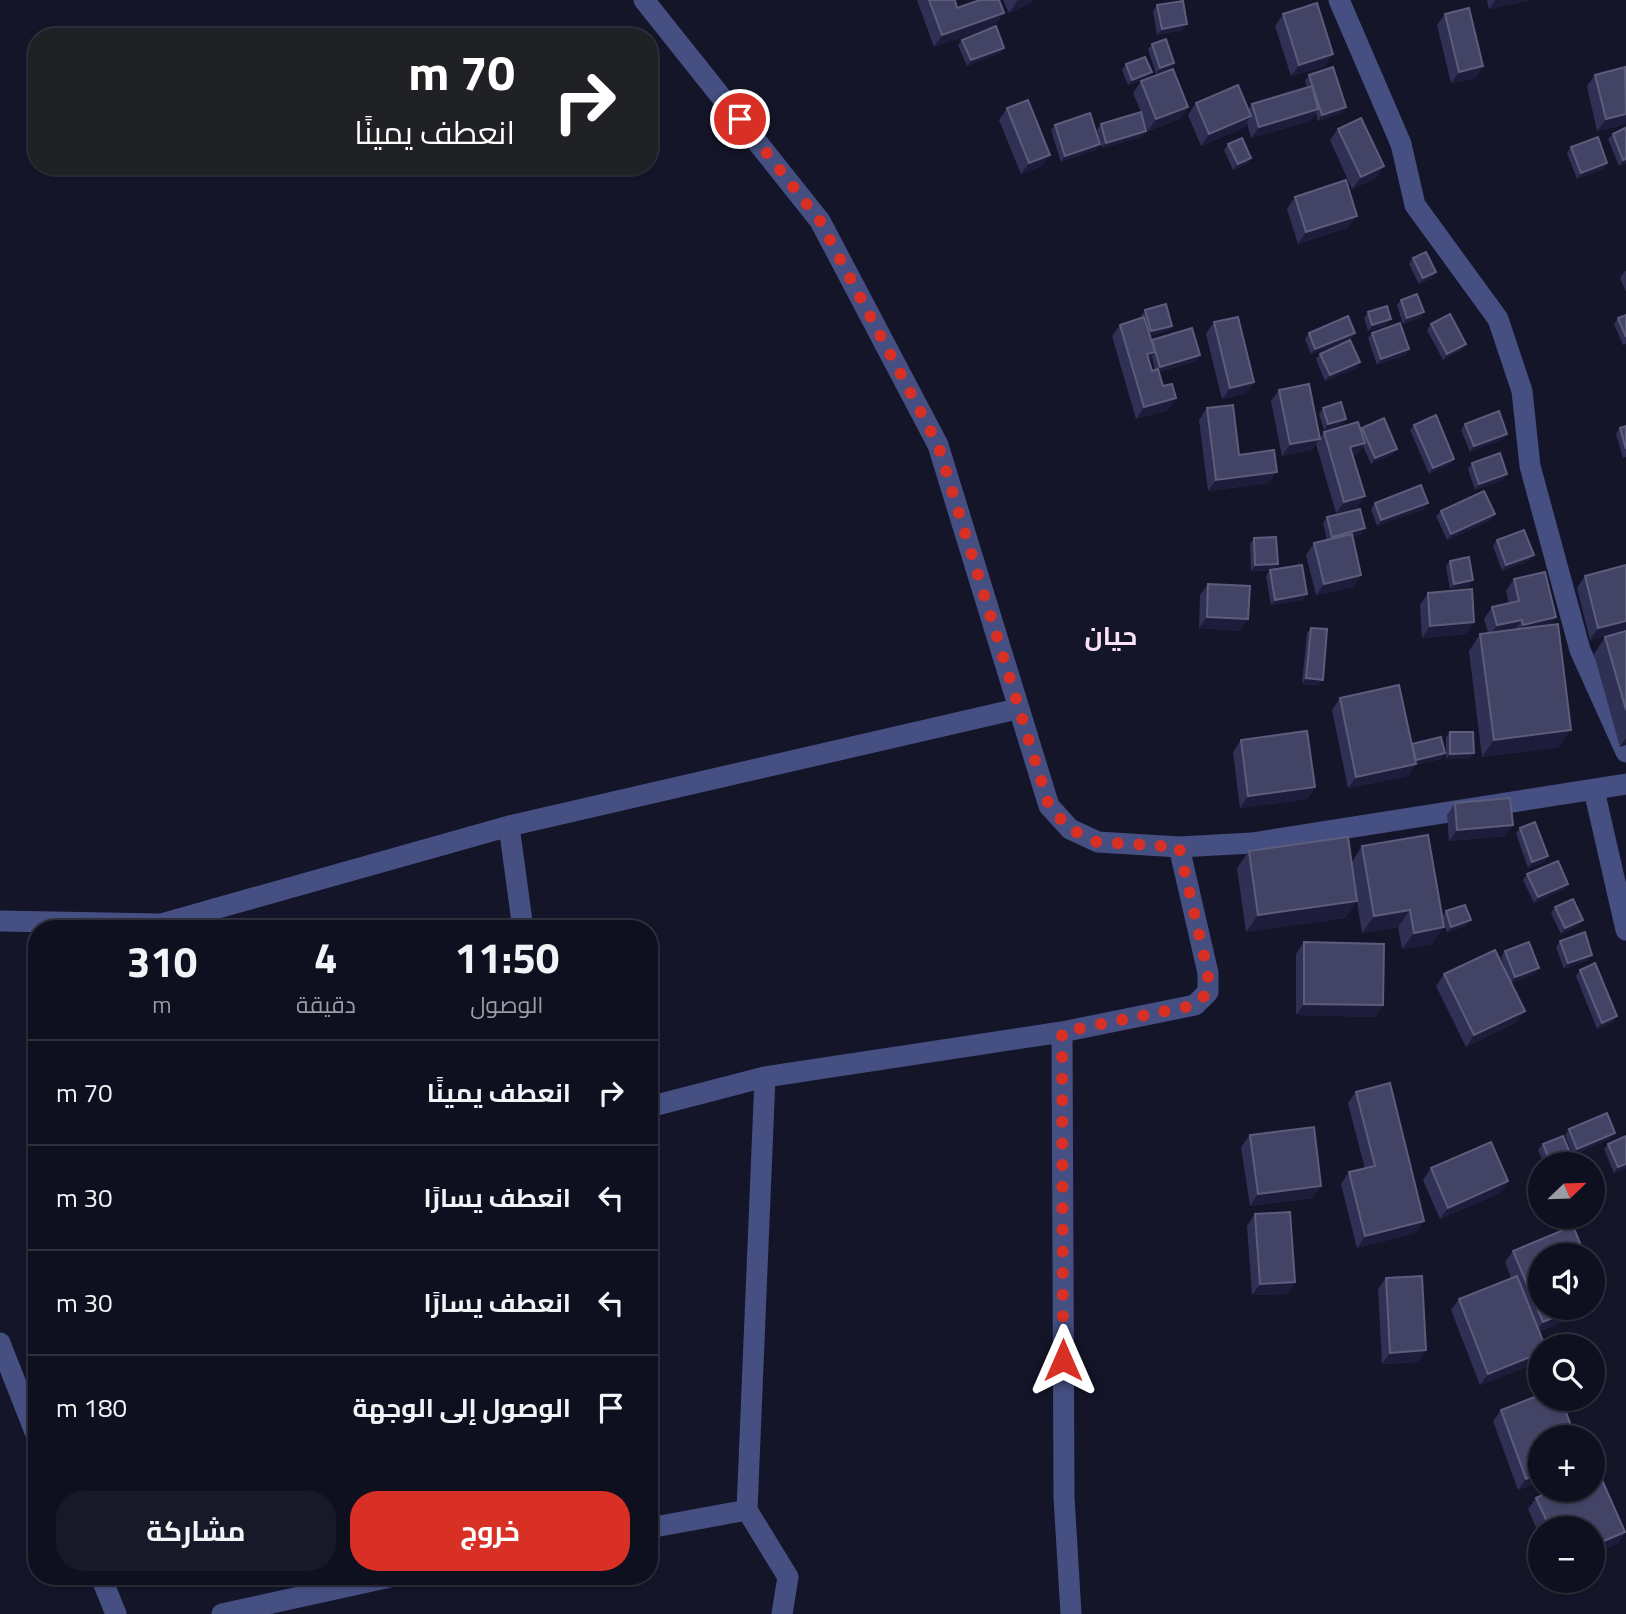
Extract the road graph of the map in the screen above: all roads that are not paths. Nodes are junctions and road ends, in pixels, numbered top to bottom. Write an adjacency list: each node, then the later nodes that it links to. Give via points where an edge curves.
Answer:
1 (644, 0): 3 (street, via 827,233 938,445)
2 (1339, 0): 4 (street, via 1401,144 1415,205 1497,318 1522,391 1530,466 1580,650)
3 (1017, 709): 7 (street); 8 (street, via 1049,806 1070,829 1097,842)
4 (1626, 752)
5 (1626, 784): 6 (street)
6 (1594, 790): 8 (street, via 1251,843); 13 (street)
7 (509, 827): 9 (street); 10 (street)
8 (1179, 847): 14 (street, via 1208,973 1208,992 1195,1005)
9 (175, 920)
10 (522, 920)
11 (0, 921): 12 (street)
12 (28, 922)
13 (1626, 930)
14 (1062, 1032): 15 (street); 26 (street, via 1064,1497)
15 (765, 1077): 16 (street); 19 (street)
16 (658, 1105)
17 (0, 1343): 18 (street)
18 (28, 1414)
19 (747, 1510): 20 (street); 25 (street, via 788,1577)
20 (658, 1526)
21 (103, 1585): 23 (street)
22 (354, 1585): 24 (street)
23 (116, 1614)
24 (222, 1614)
25 (782, 1614)
26 (1071, 1614)

